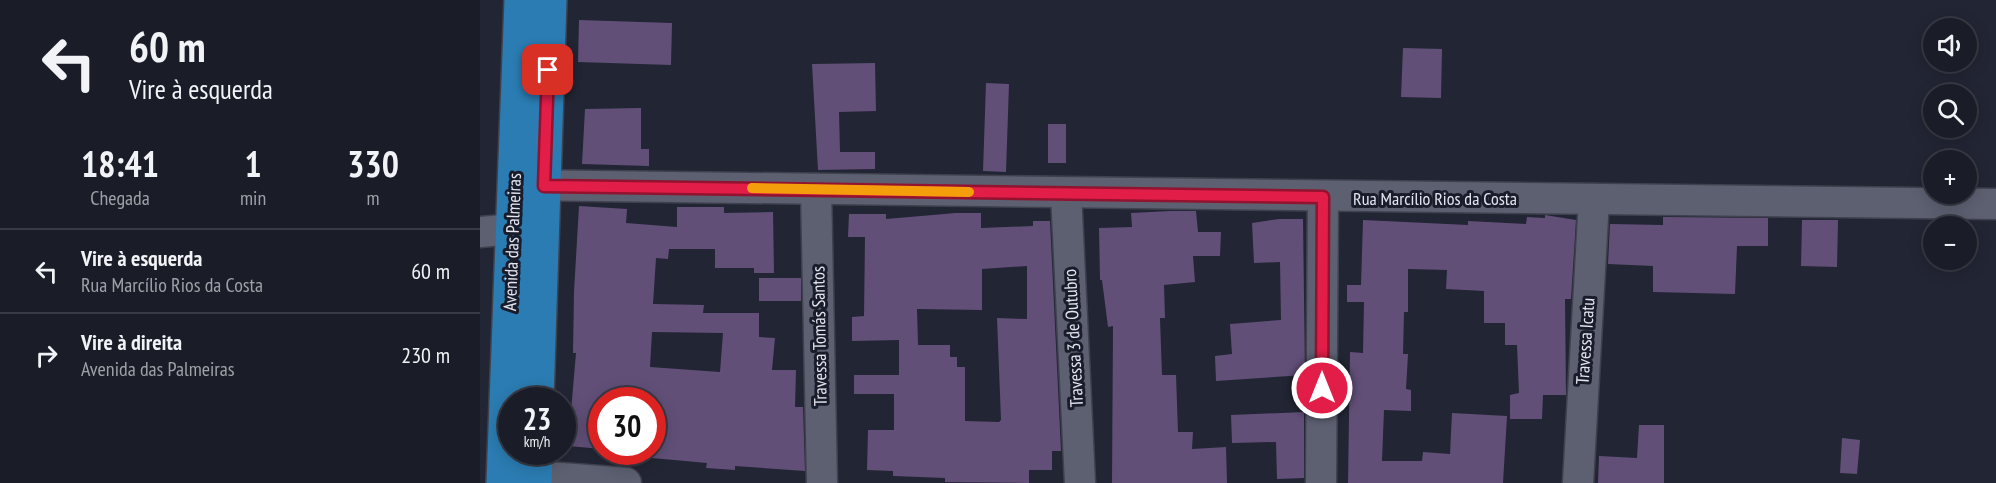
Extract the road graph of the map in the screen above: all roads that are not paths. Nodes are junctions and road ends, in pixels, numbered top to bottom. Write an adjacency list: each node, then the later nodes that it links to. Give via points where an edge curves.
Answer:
1 (521, 0): 3 (main road, Avenida das Palmeiras)
2 (550, 0): 3 (main road, Avenida das Palmeiras)
3 (529, 185): 4 (street, Rua Marcílio Rios da Costa); 9 (main road, Avenida das Palmeiras)
4 (816, 189): 5 (street, Rua Marcílio Rios da Costa); 15 (street, Travessa Tomás Santos)
5 (1066, 193): 6 (street, Rua Marcílio Rios da Costa); 16 (street, Travessa 3 de Outubro)
6 (1323, 197): 7 (street, Rua Marcílio Rios da Costa); 17 (street)
7 (1594, 199): 8 (street, Rua Marcílio Rios da Costa); 18 (street, Travessa Icatu)
8 (1996, 204)
9 (528, 227): 10 (street); 11 (main road, Avenida das Palmeiras); 13 (main road, Avenida das Palmeiras)
10 (480, 232)
11 (536, 387)
12 (535, 470): 14 (street)
13 (503, 483)
14 (626, 483)
15 (822, 483)
16 (1080, 483)
17 (1321, 483)
18 (1578, 483)

